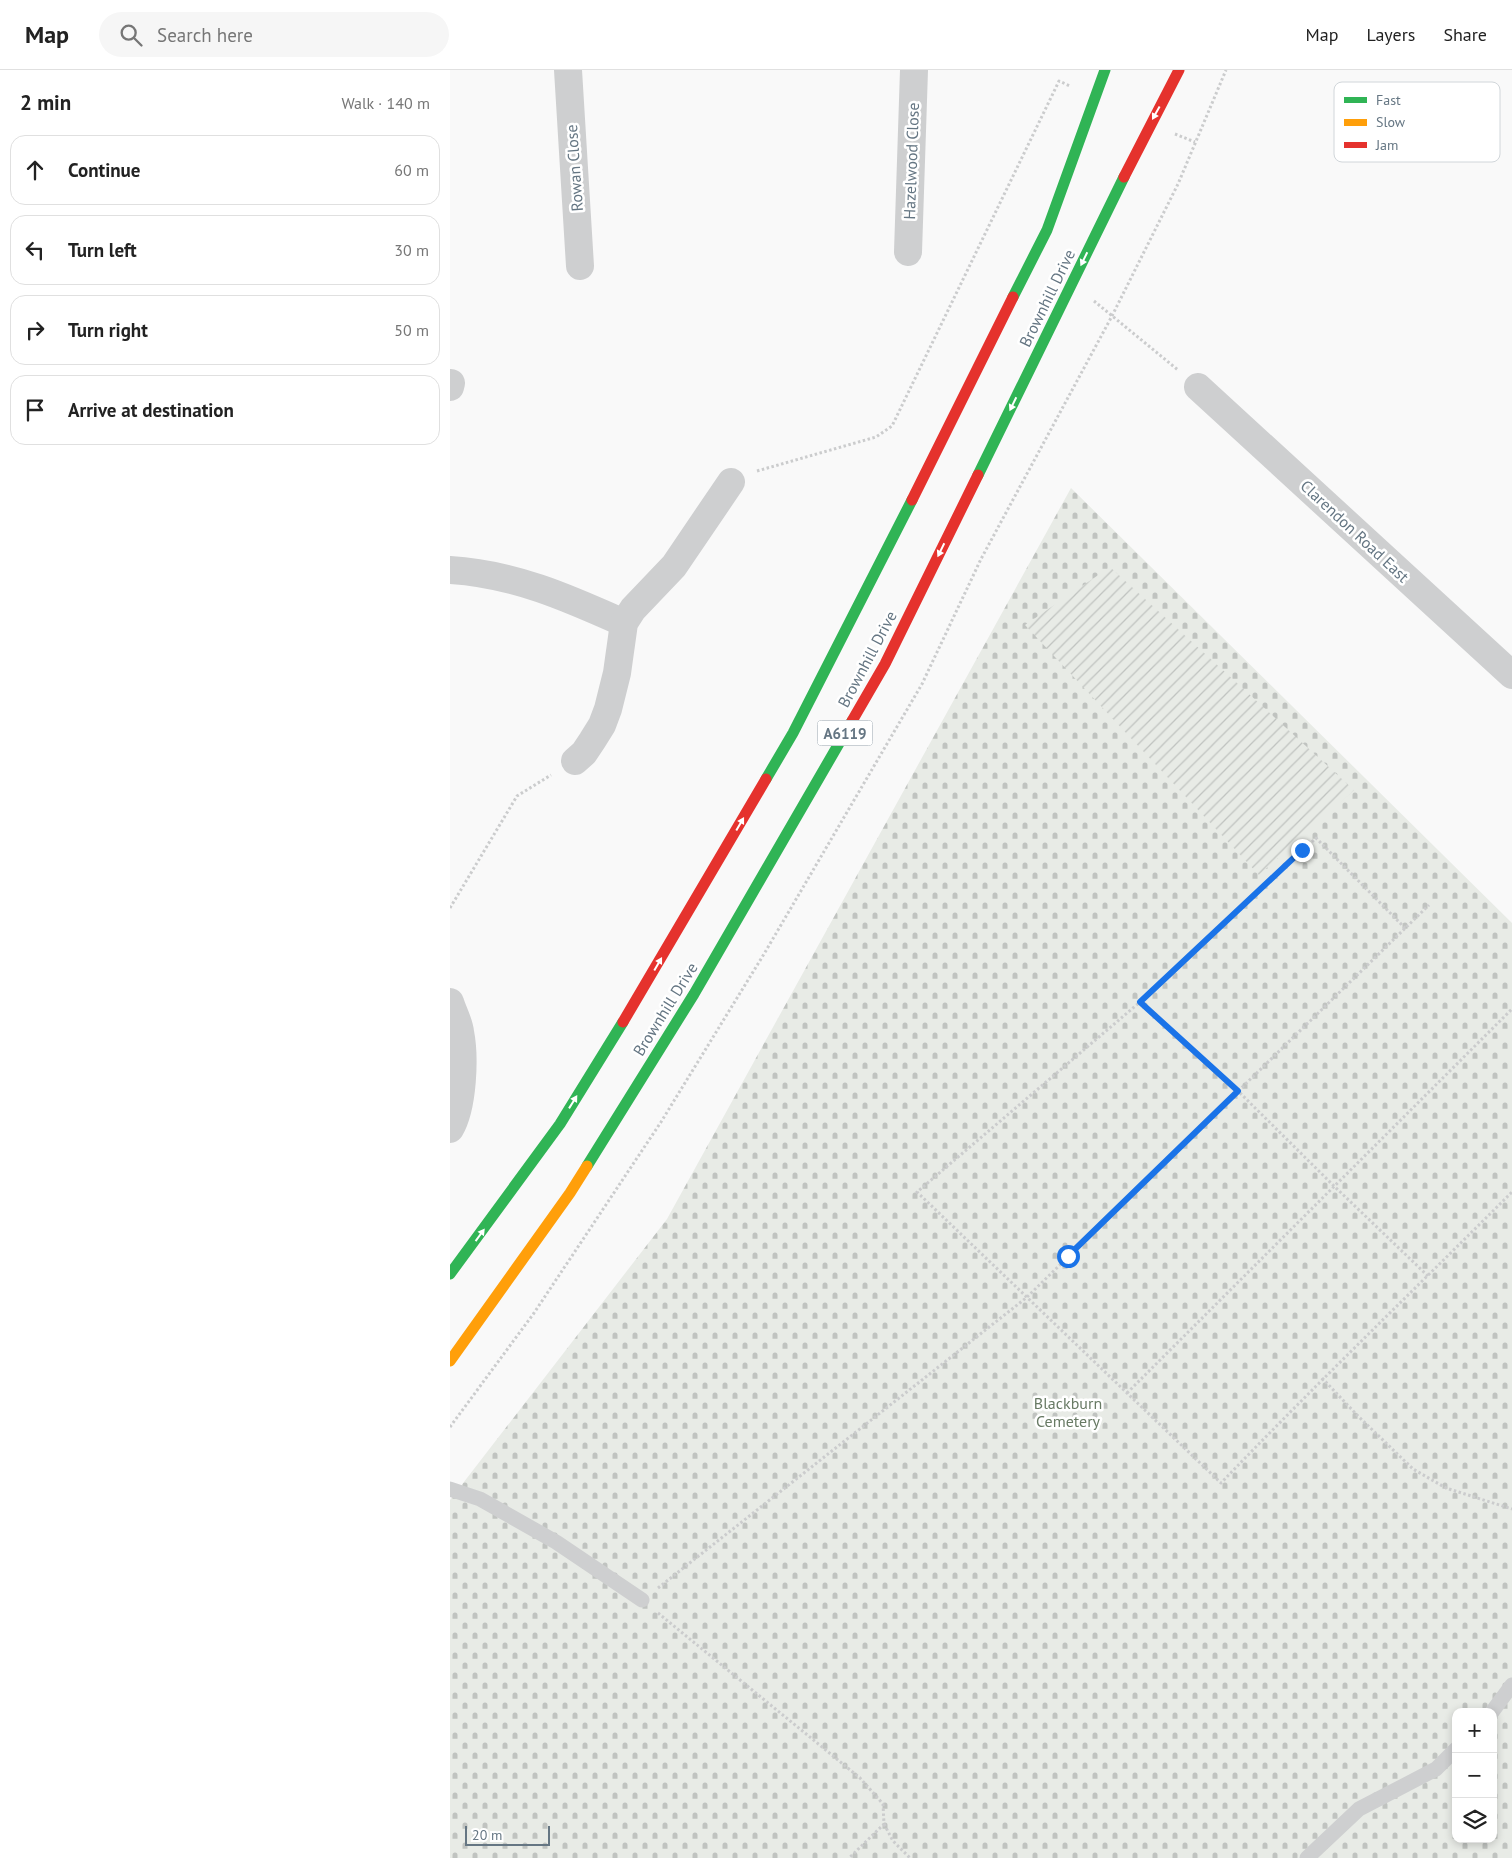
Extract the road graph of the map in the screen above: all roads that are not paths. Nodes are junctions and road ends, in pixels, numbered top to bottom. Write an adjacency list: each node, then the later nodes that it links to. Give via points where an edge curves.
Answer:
1 (568, 70): 6 (street, Rowan Close)
2 (914, 70): 5 (street, Hazelwood Close)
3 (1105, 70): 15 (highway, Brownhill Drive / A6119, one-way to 3, via 560,1124 652,975 793,733 1047,230)
4 (1179, 70): 16 (highway, Brownhill Drive / A6119, one-way to 16, via 880,673 694,994 570,1193)
5 (908, 252)
6 (580, 266)
7 (1198, 387): 11 (street, Clarendon Road East)
8 (731, 482): 10 (street, via 674,566)
9 (450, 570): 10 (street, via 520,581)
10 (624, 623): 12 (street, via 617,673 602,725)
11 (1508, 665)
12 (575, 761)
13 (450, 1002): 14 (street, via 460,1032 463,1076)
14 (450, 1129)
15 (450, 1274)
16 (450, 1361)
17 (450, 1490): 18 (lane, via 480,1499 556,1542)
18 (642, 1600)
19 (1512, 1685): 20 (lane)
20 (1495, 1708)
21 (1452, 1753): 22 (lane, via 1436,1769 1359,1809)
22 (1307, 1858)

